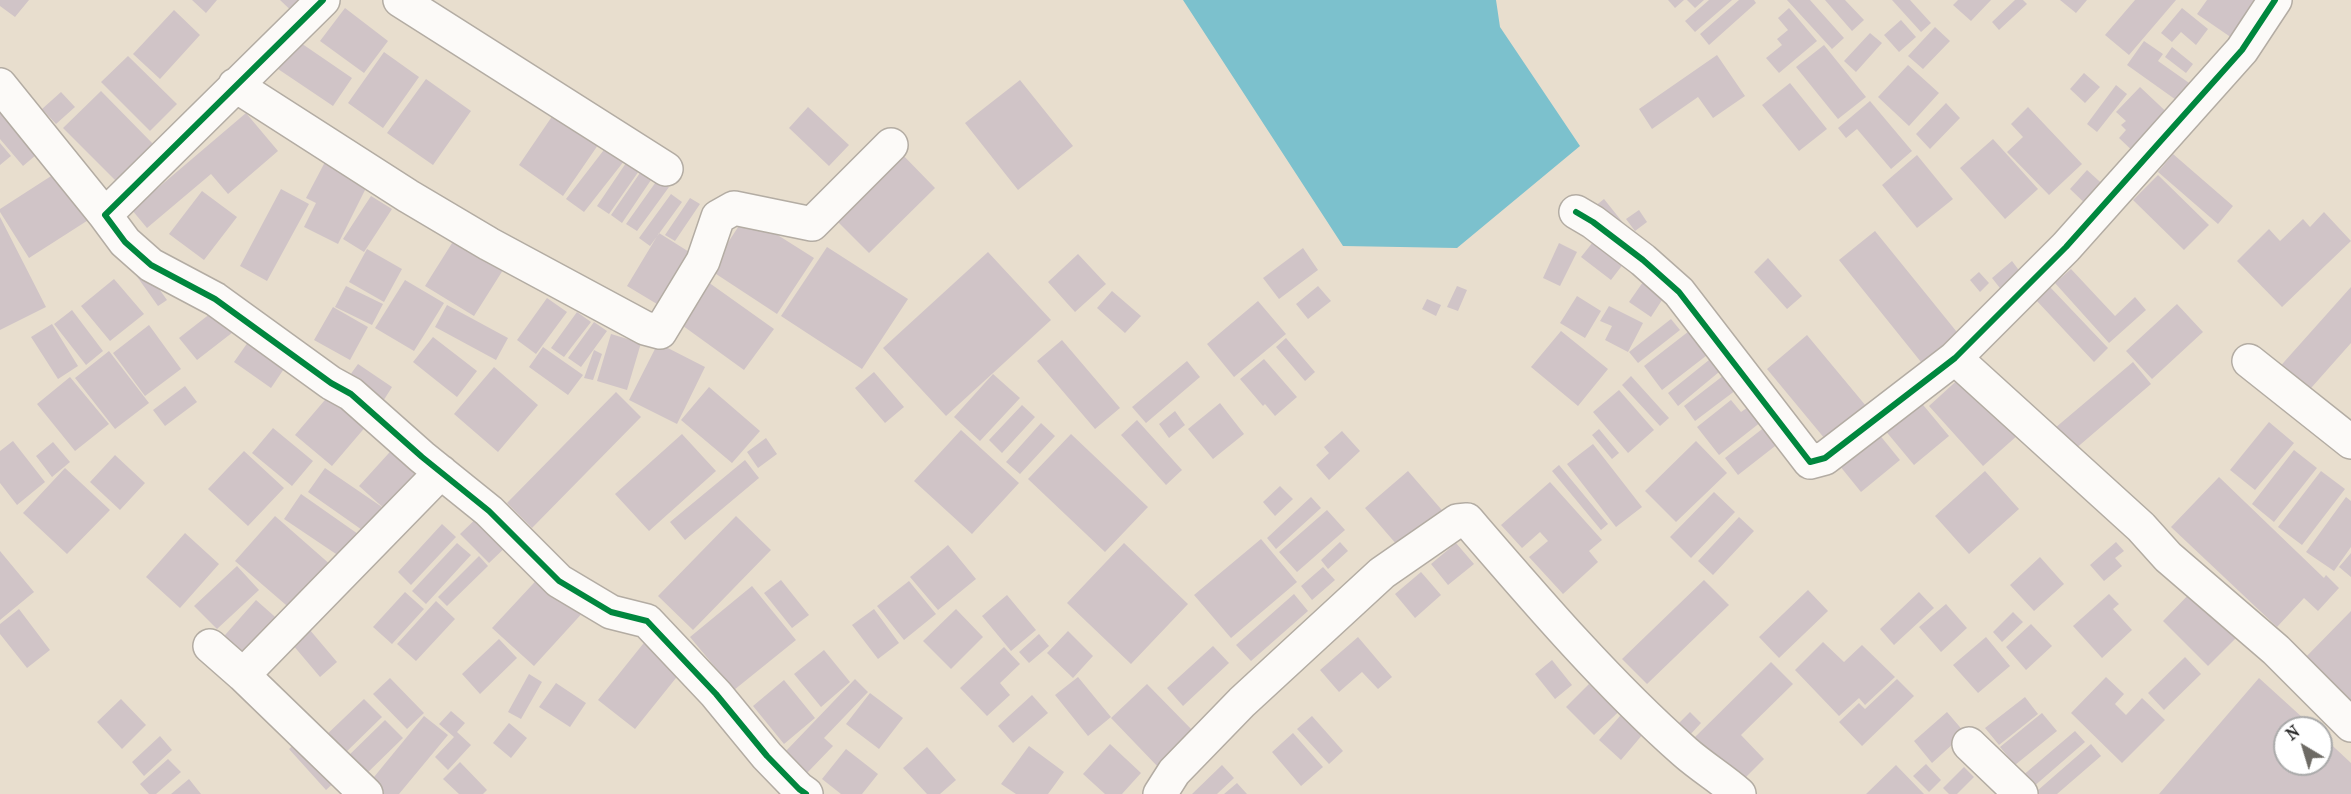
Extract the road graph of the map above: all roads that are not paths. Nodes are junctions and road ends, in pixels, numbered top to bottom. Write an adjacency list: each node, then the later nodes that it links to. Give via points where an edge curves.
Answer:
1 (323, 0): 5 (street)
2 (400, 0): 7 (street)
3 (2275, 0): 10 (street, via 2242,50 2112,196)
4 (0, 85): 9 (street)
5 (235, 85): 6 (street, via 489,244 645,328 660,332 703,261 718,217 734,208 812,224); 9 (street)
6 (891, 145)
7 (666, 169)
8 (1576, 212): 10 (street, via 1643,260 1679,292 1810,462 1825,458)
9 (105, 215): 13 (street, via 125,242 151,265 215,299 351,394)
10 (1955, 358): 16 (street, via 2142,527 2168,557 2276,650)
11 (2249, 361): 12 (street)
12 (2351, 442)
13 (441, 472): 15 (street); 19 (street, via 489,511 559,581 611,612 647,621 716,694 767,756)
14 (210, 646): 15 (street)
15 (243, 675): 18 (street)
16 (2351, 725)
17 (1969, 744): 22 (street)
18 (366, 794)
19 (806, 794)
20 (1160, 794): 21 (street, via 1174,772 1242,702 1382,573 1457,521 1467,520 1609,677 1685,752)
21 (1739, 794)
22 (2021, 794)

